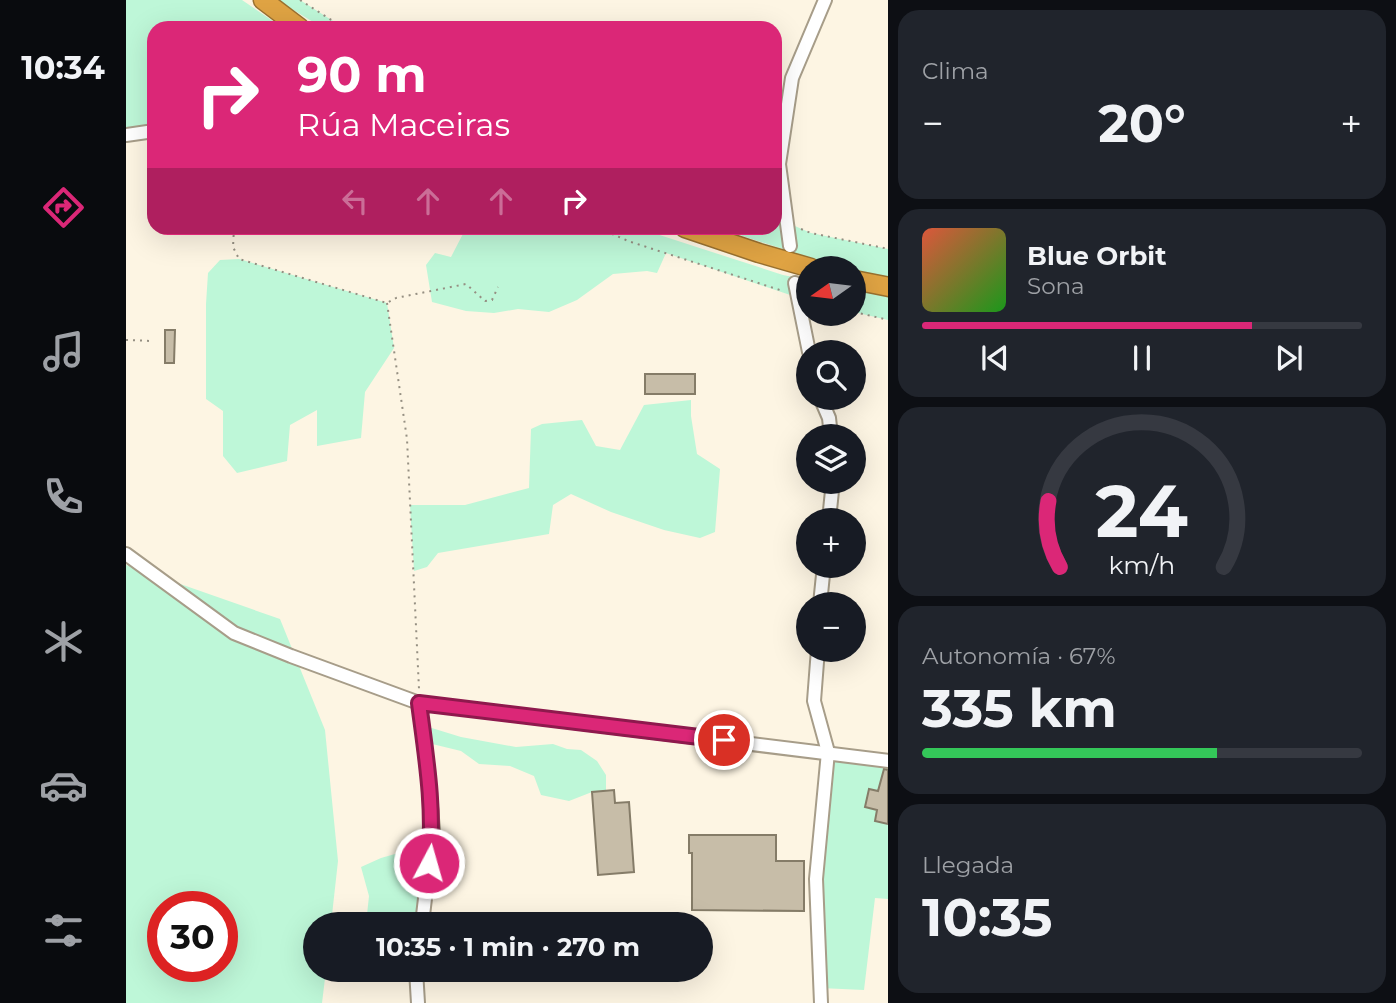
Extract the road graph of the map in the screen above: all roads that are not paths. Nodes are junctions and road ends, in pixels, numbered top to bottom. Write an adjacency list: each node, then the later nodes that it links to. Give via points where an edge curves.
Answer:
1 (263, 0): 3 (highway)
2 (825, 0): 6 (street, via 792,78)
3 (291, 21)
4 (147, 132): 5 (street)
5 (126, 135)
6 (782, 144)
7 (782, 184): 9 (street)
8 (707, 235): 10 (highway)
9 (790, 246)
10 (796, 263)
11 (866, 282): 13 (highway)
12 (795, 283): 14 (street)
13 (888, 287)
14 (806, 340)
15 (126, 554): 17 (street, via 234,633)
16 (817, 662): 18 (street, via 814,701)
17 (419, 703): 18 (street); 20 (street, via 433,830)
18 (828, 752): 19 (street); 23 (street, via 816,879)
19 (888, 761)
20 (423, 912)
21 (417, 982): 22 (street)
22 (418, 1003)
23 (821, 1003)

